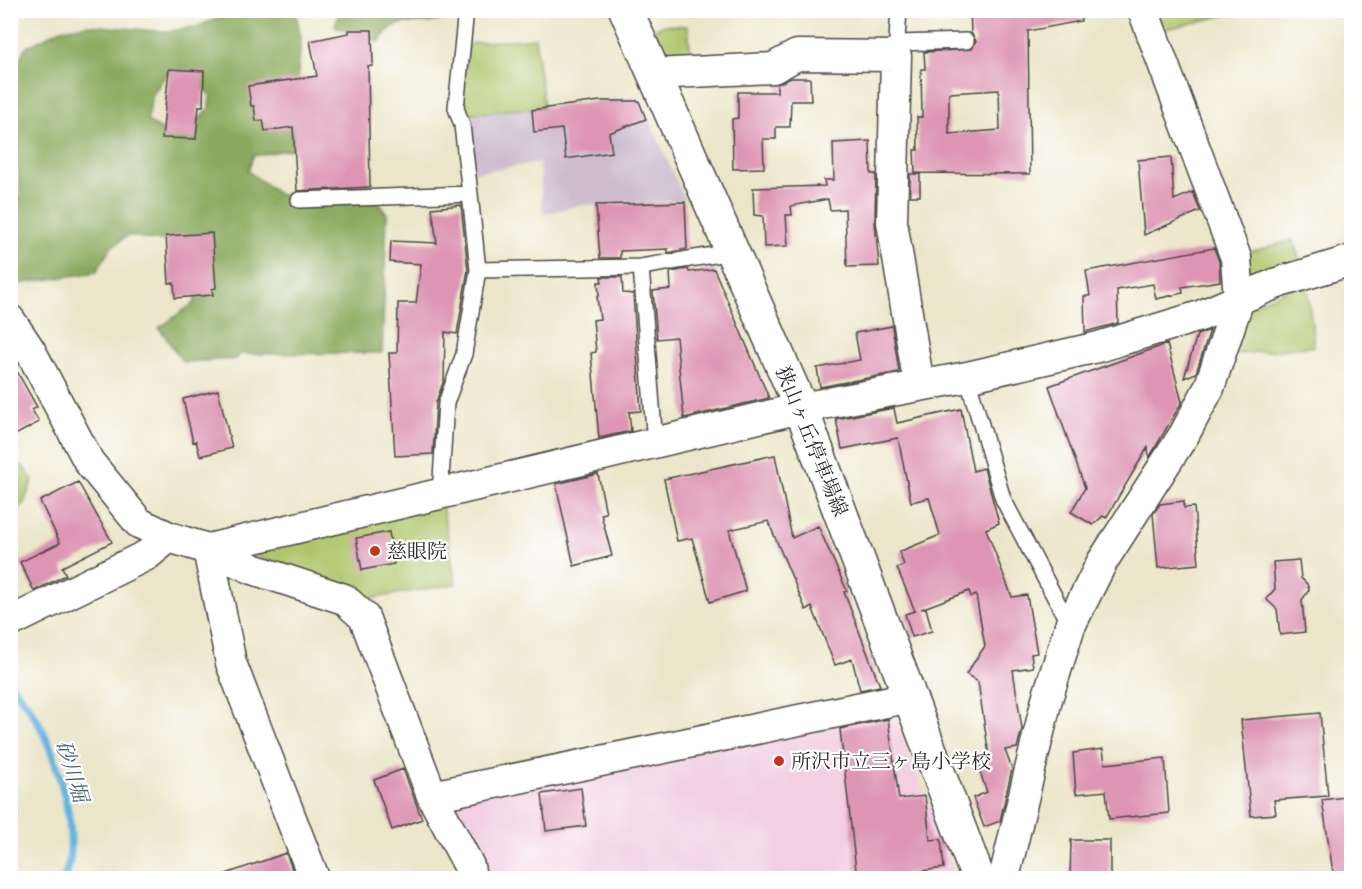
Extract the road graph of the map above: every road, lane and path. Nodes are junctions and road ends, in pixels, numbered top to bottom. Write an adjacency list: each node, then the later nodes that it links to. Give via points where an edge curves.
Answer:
1 (466, 10): 8 (lane, via 456,108 462,125)
2 (626, 10): 7 (main road, 狭山ヶ丘停車場線)
3 (899, 10): 6 (lane)
4 (1143, 10): 14 (street, via 1236,258)
5 (966, 41): 6 (lane)
6 (897, 49): 7 (street, via 797,55 773,68); 17 (street, via 892,222)
7 (654, 74): 10 (main road, 狭山ヶ丘停車場線)
8 (470, 194): 9 (lane); 13 (lane)
9 (299, 200)
10 (732, 252): 12 (lane); 18 (main road, 狭山ヶ丘停車場線)
11 (1352, 260): 14 (street)
12 (641, 267): 13 (lane); 19 (lane)
13 (478, 270): 20 (lane, via 464,354 446,404)
14 (1239, 299): 16 (street, via 1200,316 1098,347); 24 (street, via 1209,388 1185,433 1102,562)
15 (10, 320): 21 (street, via 94,470 139,523)
16 (967, 376): 17 (street); 24 (lane, via 1003,499)
17 (919, 385): 18 (street)
18 (801, 408): 19 (street); 25 (main road, 狭山ヶ丘停車場線)
19 (655, 443): 20 (street)
20 (440, 494): 22 (street)
21 (169, 537): 22 (street); 23 (street, via 147,555)
22 (208, 549): 26 (street, via 344,598 364,617); 27 (street, via 231,663)
23 (10, 622)
24 (1070, 626): 30 (street, via 1047,699)
25 (910, 697): 26 (street); 29 (main road, 狭山ヶ丘停車場線)
26 (432, 796): 28 (street, via 469,867)
27 (314, 879)
28 (471, 879)
29 (978, 879)
30 (1004, 879)

